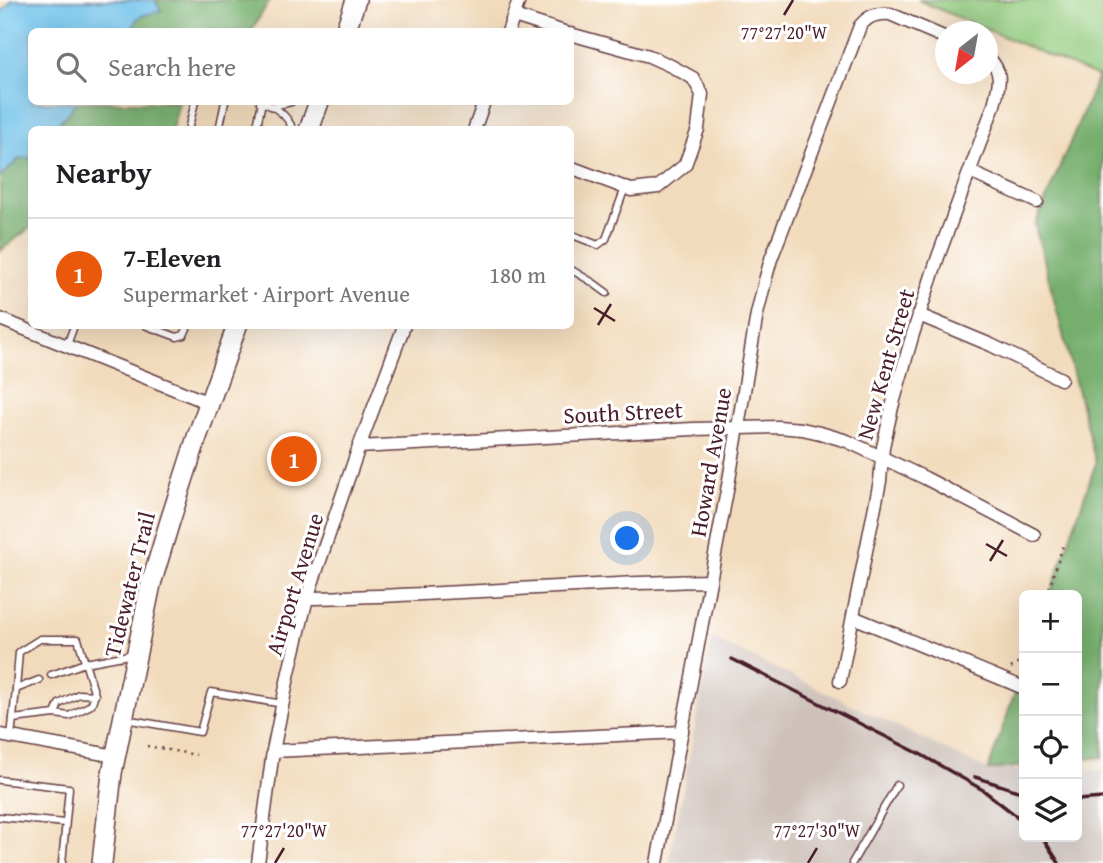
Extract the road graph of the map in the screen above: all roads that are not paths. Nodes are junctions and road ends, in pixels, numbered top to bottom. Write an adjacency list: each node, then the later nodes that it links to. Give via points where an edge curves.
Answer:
1 (356, 0): 4 (main road)
2 (519, 0): 3 (street)
3 (514, 16): 5 (street); 6 (street)
4 (346, 28)
5 (510, 28)
6 (552, 28)
7 (935, 33): 41 (street, Howard Avenue, via 881,13 860,26 769,268)
8 (574, 35): 26 (street, via 671,66 693,78 702,94 698,129 685,165 658,187)
9 (998, 76): 25 (street, New Kent Street)
10 (194, 105): 18 (lane)
11 (224, 105): 19 (lane)
12 (260, 105): 20 (lane)
13 (270, 105): 17 (lane)
14 (278, 105): 17 (lane)
15 (318, 105): 22 (main road)
16 (483, 105): 23 (street)
17 (273, 106): 21 (lane)
18 (189, 126)
19 (220, 126)
20 (257, 126)
21 (290, 126)
22 (310, 126)
23 (475, 126)
24 (574, 169): 26 (street)
25 (970, 172): 27 (street); 31 (street, New Kent Street)
26 (625, 188): 28 (lane, via 606,239 598,245)
27 (1037, 202)
28 (574, 236)
29 (574, 271): 30 (lane)
30 (607, 293)
31 (919, 315): 39 (street); 43 (street, New Kent Street)
32 (0, 319): 38 (street)
33 (73, 329): 38 (lane)
34 (155, 329): 35 (lane, via 177,337)
35 (187, 329)
36 (236, 329): 40 (main road, Tidewater Trail)
37 (403, 329): 42 (street, Airport Avenue)
38 (67, 345): 40 (street)
39 (1062, 379)
40 (209, 403): 48 (main road, Tidewater Trail, via 151,584)
41 (738, 428): 42 (street, South Street); 43 (street, South Street, via 811,431 847,441); 45 (street, Howard Avenue)
42 (359, 447): 46 (street, Airport Avenue)
43 (881, 458): 44 (street, South Street); 47 (street, New Kent Street)
44 (1034, 535)
45 (710, 580): 46 (street); 60 (street, Howard Avenue)
46 (307, 598): 56 (street, Airport Avenue)
47 (853, 617): 52 (street, New Kent Street); 53 (street)
48 (136, 654): 49 (lane); 59 (main road, Tidewater Trail)
49 (85, 663): 50 (lane); 54 (lane, via 78,639 40,639 19,652); 55 (lane)
50 (51, 675)
51 (39, 680): 54 (lane)
52 (840, 681)
53 (1019, 686)
54 (16, 689): 58 (lane)
55 (95, 695): 57 (lane, via 79,694 59,704); 57 (lane, via 91,705 69,716)
56 (283, 704): 59 (lane, via 211,692 200,732); 62 (street, Airport Avenue)
57 (55, 714): 58 (lane)
58 (13, 719): 61 (lane)
59 (122, 719): 63 (main road, Tidewater Trail)
60 (682, 732): 62 (street); 71 (street, Howard Avenue)
61 (5, 736): 63 (street)
62 (273, 751): 70 (street, Airport Avenue)
63 (115, 756): 69 (main road, Tidewater Trail)
64 (0, 779): 67 (lane, via 69,788)
65 (897, 785): 72 (lane)
66 (0, 817): 67 (lane)
67 (65, 823): 68 (lane)
68 (62, 863)
69 (102, 863)
70 (258, 863)
71 (657, 863)
72 (852, 863)

